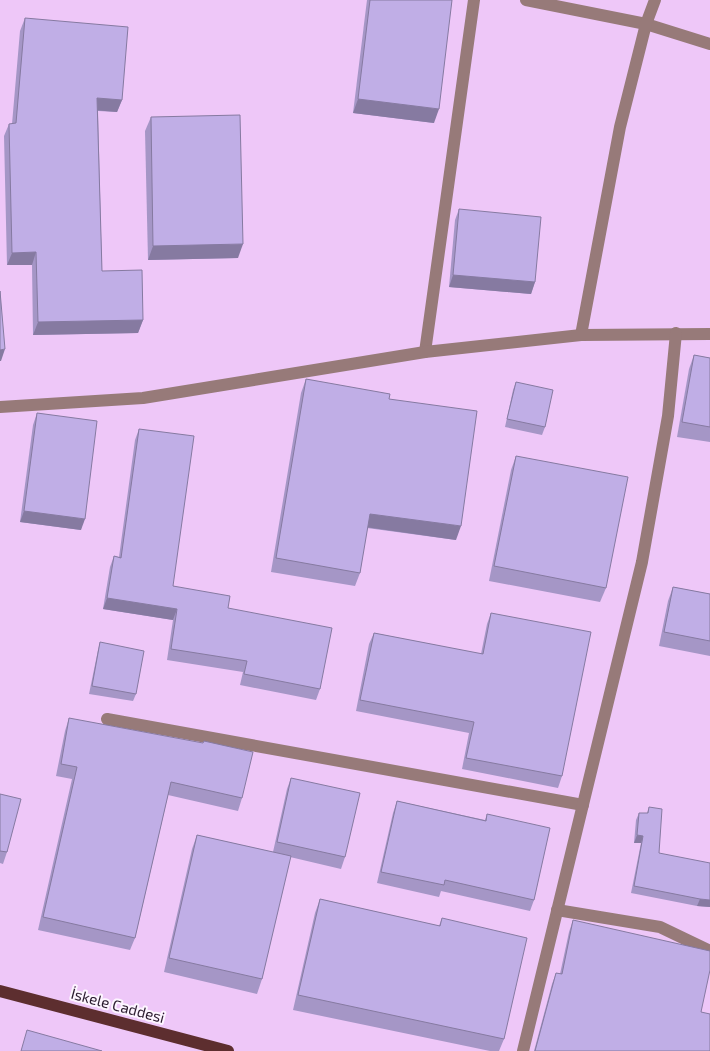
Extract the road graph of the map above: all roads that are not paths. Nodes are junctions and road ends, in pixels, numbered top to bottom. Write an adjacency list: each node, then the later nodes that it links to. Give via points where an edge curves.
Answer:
1 (474, 0): 9 (street)
2 (526, 0): 4 (street)
3 (655, 0): 4 (street)
4 (646, 24): 5 (street); 8 (street, via 620,127)
5 (710, 44)
6 (676, 333): 7 (street); 8 (street); 12 (street, via 668,416 642,562)
7 (710, 334)
8 (581, 335): 9 (street)
9 (425, 352): 10 (street, via 143,398)
10 (0, 406)
11 (107, 719): 12 (street)
12 (583, 805): 13 (street)
13 (557, 910): 14 (street, via 660,927); 17 (street)
14 (710, 951)
15 (0, 991): 16 (main road, İskele Caddesi)
16 (228, 1051)
17 (523, 1051)

